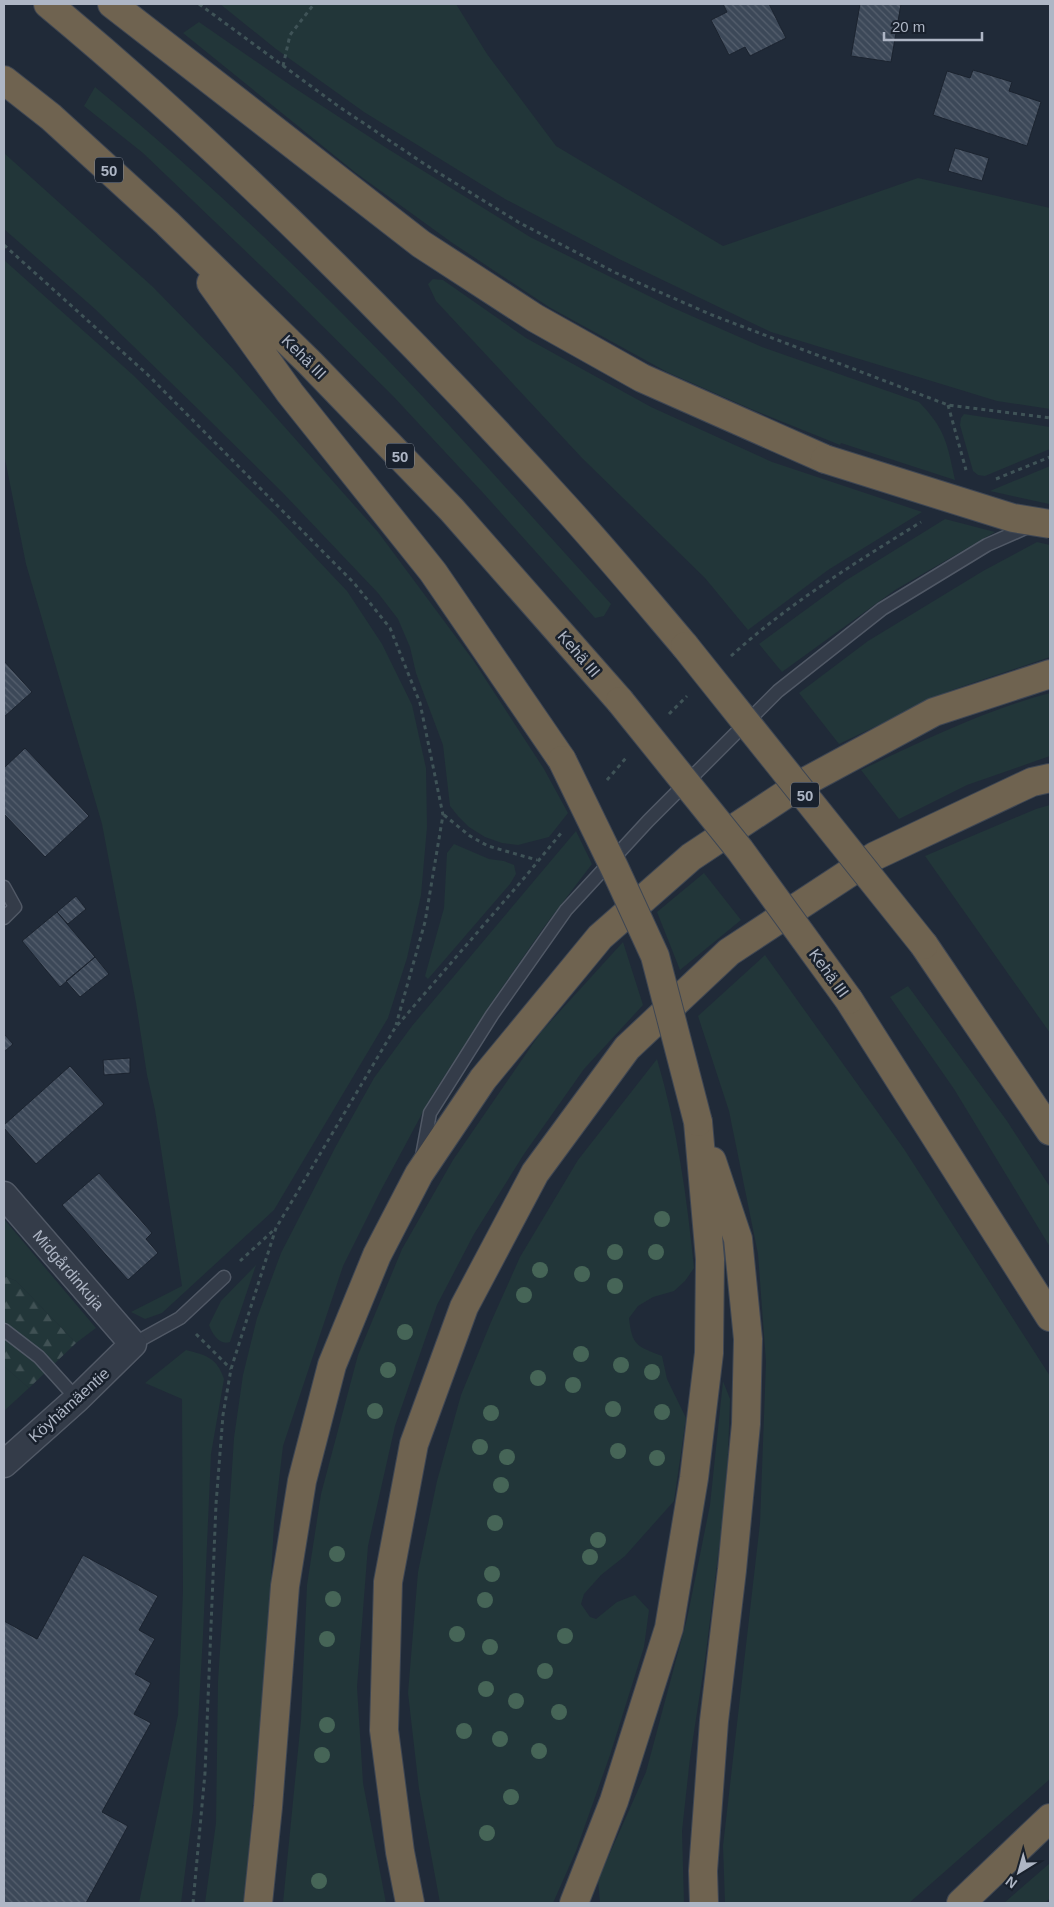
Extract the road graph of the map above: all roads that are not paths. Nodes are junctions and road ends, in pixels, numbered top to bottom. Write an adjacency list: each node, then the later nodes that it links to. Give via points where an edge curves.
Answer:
1 (48, 4): 12 (highway, 50, bridge, via 124,67 233,166 447,379 568,509 685,646 924,945)
2 (112, 4): 6 (highway, bridge, via 421,244 535,318 642,378 825,459 1013,518)
3 (4, 80): 4 (highway, Kehä III / 50)
4 (168, 223): 11 (highway, bridge, via 290,393 433,572 562,760 655,956); 16 (highway, Kehä III / 50, bridge, via 452,510 620,701 740,850 849,1000)
5 (1050, 516): 13 (lane, via 987,545 882,609 778,691 648,821 566,910 492,1015 430,1113)
6 (1050, 524)
7 (1050, 674): 13 (highway, via 934,712 801,784 691,857 600,937 483,1079)
8 (1050, 778): 23 (highway, via 1032,782 875,856 729,952 627,1048 535,1173 464,1307 414,1444 388,1582 384,1730)
9 (4, 888): 10 (lane, via 15,907)
10 (4, 918)
11 (698, 1122): 24 (highway, via 710,1259 710,1334 694,1478 669,1628 614,1801); 25 (highway, via 738,1239 748,1339 746,1424 714,1721 703,1871)
12 (1050, 1131)
13 (419, 1174): 22 (highway, via 377,1255 332,1365 302,1481 285,1586)
14 (4, 1195): 18 (street, Midgårdinkuja)
15 (224, 1276): 18 (lane, via 180,1318)
16 (1050, 1317)
17 (4, 1330): 19 (lane, via 39,1357)
18 (133, 1344): 19 (street, Köyhämäentie)
19 (77, 1399): 20 (street, Köyhämäentie)
20 (4, 1464)
21 (1050, 1818): 26 (highway)
22 (258, 1903)
23 (410, 1903)
24 (574, 1903)
25 (704, 1903)
26 (960, 1903)

